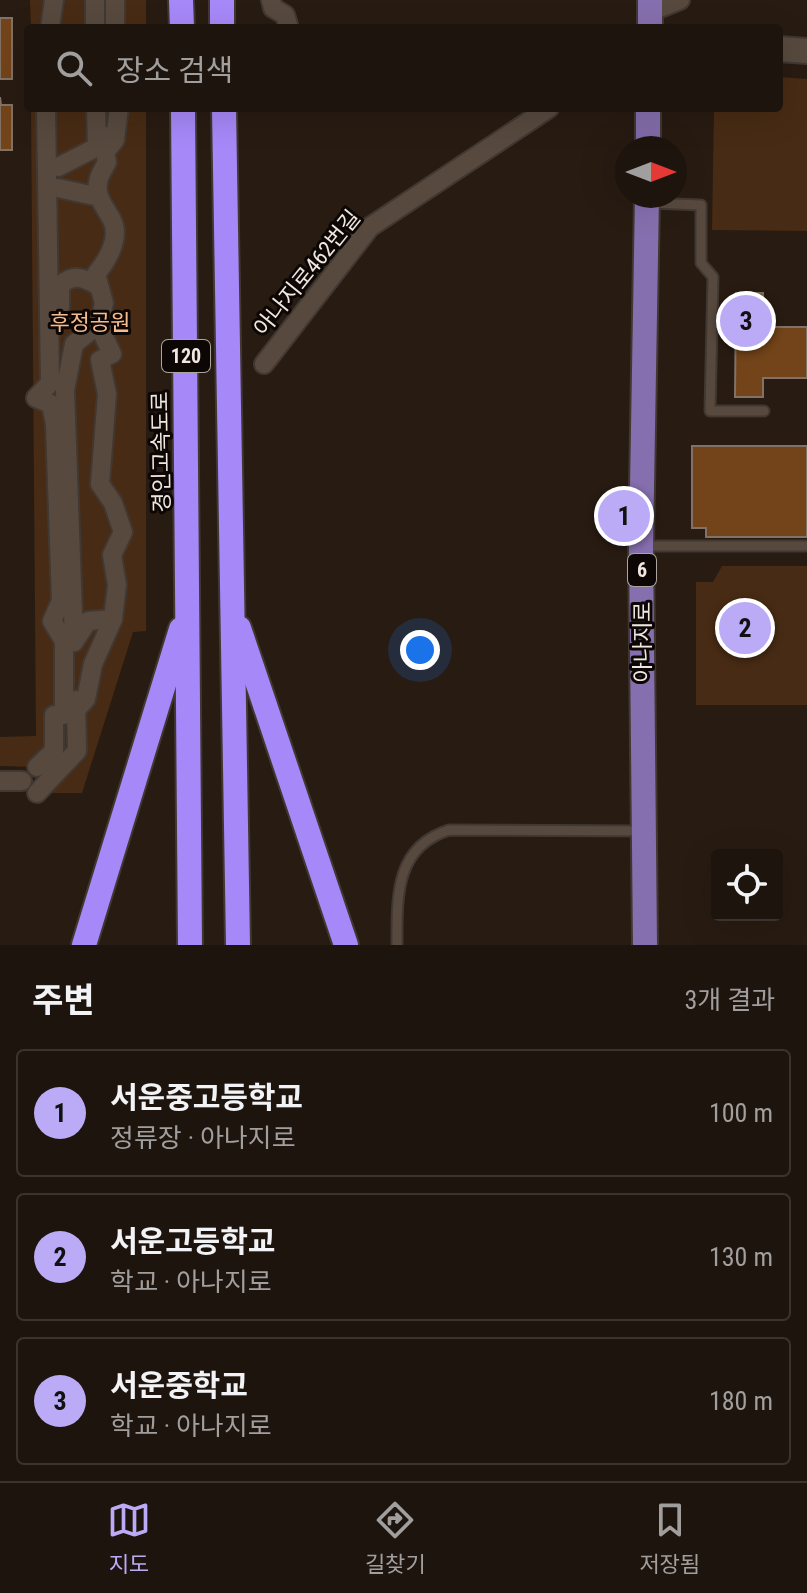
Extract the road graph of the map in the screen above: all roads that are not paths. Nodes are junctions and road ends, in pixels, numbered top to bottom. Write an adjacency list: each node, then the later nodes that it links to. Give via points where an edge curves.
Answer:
1 (54, 0): 10 (street)
2 (65, 0): 11 (street)
3 (95, 0): 12 (street)
4 (112, 0): 13 (street)
5 (181, 0): 14 (highway)
6 (222, 0): 15 (highway)
7 (271, 0): 16 (street)
8 (680, 0): 9 (street)
9 (650, 13)
10 (51, 24)
11 (62, 24)
12 (95, 24)
13 (112, 24)
14 (182, 24)
15 (222, 24)
16 (288, 24)
17 (783, 49): 18 (street)
18 (807, 51)
19 (46, 112): 48 (street, via 50,383 36,398 51,404 55,424 61,601 52,621 64,641 64,715 54,715 54,751)
20 (56, 112): 30 (street)
21 (96, 112): 29 (street)
22 (116, 112): 29 (street, via 106,144)
23 (117, 112): 32 (street, via 115,140 105,152 107,162 99,175)
24 (183, 112): 44 (highway, 경인고속도로 / 120)
25 (224, 112): 43 (highway, 120)
26 (543, 112): 39 (street, 아나지로462번길, via 370,227)
27 (648, 112): 28 (main road)
28 (648, 136)
29 (97, 147): 30 (street)
30 (58, 167): 31 (street)
31 (58, 188): 32 (street); 35 (street)
32 (99, 197): 36 (street, via 113,221 113,243 96,274)
33 (687, 204): 40 (lane, via 701,205 701,263 713,277 710,411)
34 (647, 208): 41 (main road, 아나지로 / 6)
35 (60, 285): 36 (street, via 82,277); 38 (street, via 59,337)
36 (97, 285): 37 (street)
37 (103, 321): 38 (street); 45 (street, via 99,326 112,354 100,360 107,394 100,484 123,532 112,555 117,585)
38 (74, 344): 46 (street, via 65,390)
39 (264, 364)
40 (764, 411)
41 (641, 546): 42 (lane); 52 (main road, 아나지로 / 6)
42 (807, 546)
43 (231, 603): 55 (highway, 120); 56 (highway, 120)
44 (189, 604): 53 (highway, 경인고속도로 / 120); 54 (highway, 경인고속도로 / 120)
45 (113, 619): 46 (street, via 88,621); 47 (street, via 93,664 86,699)
46 (74, 642): 47 (street)
47 (76, 710): 51 (street, via 77,751)
48 (37, 767)
49 (0, 781): 50 (street)
50 (22, 781)
51 (37, 793)
52 (644, 831): 57 (lane, via 449,830 431,836 414,849 405,870); 58 (main road, 아나지로 / 6)
53 (84, 945)
54 (190, 945)
55 (238, 945)
56 (346, 945)
57 (397, 945)
58 (645, 945)

